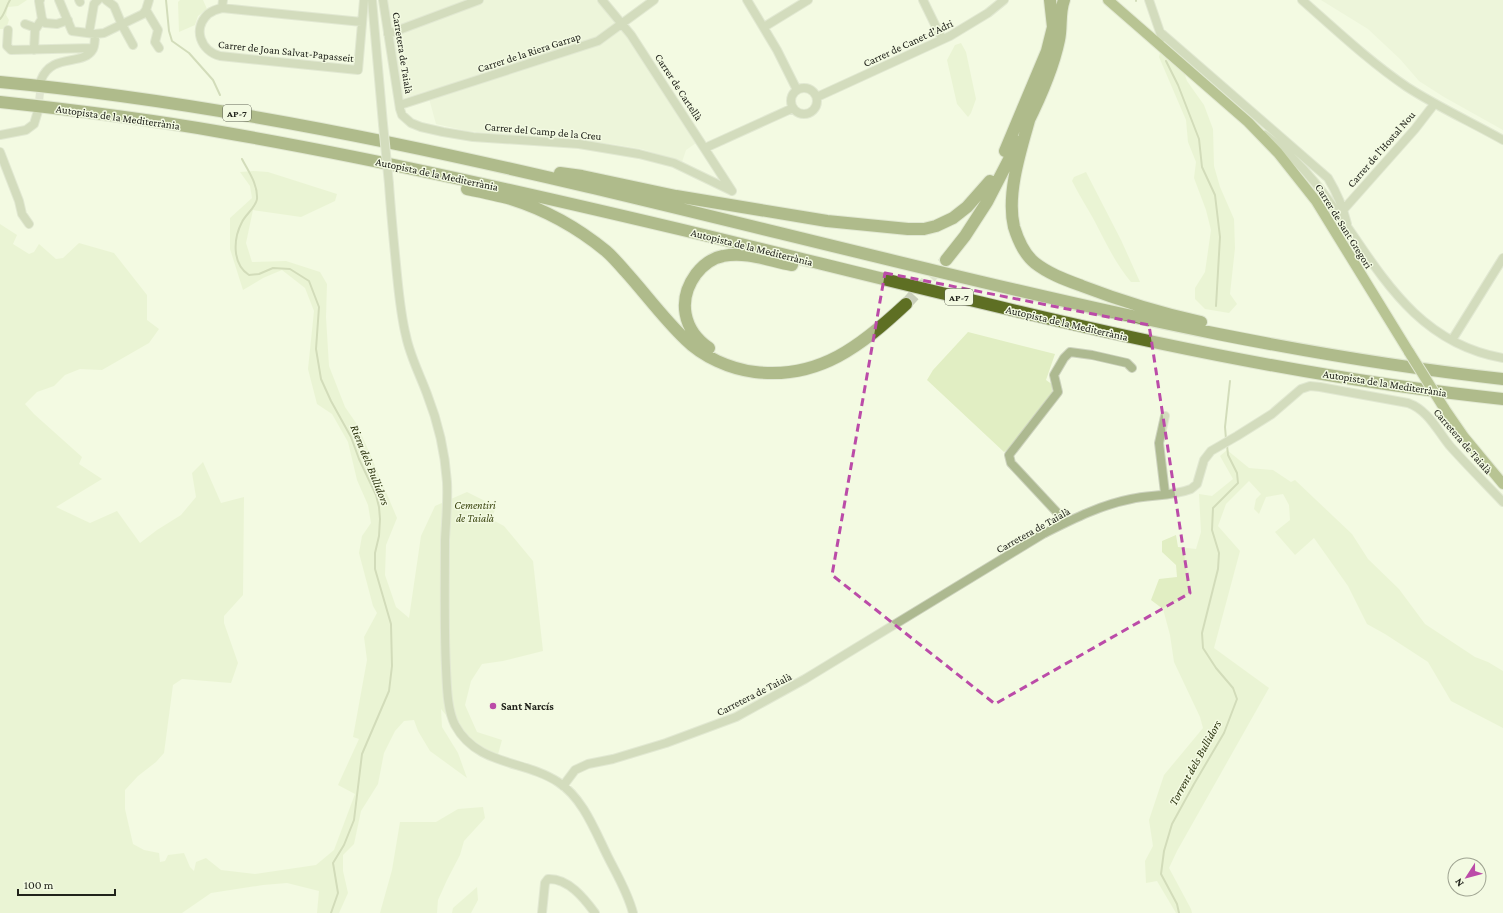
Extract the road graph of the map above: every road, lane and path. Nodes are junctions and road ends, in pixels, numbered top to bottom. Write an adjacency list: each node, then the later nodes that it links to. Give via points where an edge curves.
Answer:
1 (40, 0): 23 (street)
2 (59, 0): 24 (street)
3 (98, 0): 33 (street, via 94,4)
4 (106, 0): 28 (street, via 114,6)
5 (149, 0): 22 (street)
6 (364, 0): 25 (street, Carrer de Joan Salvat-Papasseit)
7 (372, 0): 75 (street, bridge, via 404,330 435,418 444,462 447,495 444,615 450,710 456,726 478,750 504,762 545,775)
8 (383, 0): 34 (street, Carretera de Taialà)
9 (479, 0): 34 (street)
10 (602, 0): 27 (street, Carrer de Cartellà)
11 (654, 0): 27 (street, Carrer de la Riera Garrap)
12 (747, 0): 29 (street)
13 (808, 0): 29 (street)
14 (923, 0): 35 (street)
15 (1004, 0): 35 (street, Carrer de Canet d'Adri, via 973,22)
16 (1050, 0): 58 (highway, via 1053,27 1047,51)
17 (1064, 0): 50 (highway, via 1055,58)
18 (1108, 0): 40 (main road, Carrer de Sant Gregori)
19 (1149, 0): 32 (street)
20 (1302, 0): 46 (street, via 1384,70)
21 (223, 4): 25 (street); 25 (street, Carrer de Joan Salvat-Papasseit, via 210,13 202,23 200,37 208,51 220,56 358,70)
22 (146, 10): 28 (street); 37 (street, via 158,30 155,42)
23 (42, 19): 24 (street, via 45,23 57,24); 30 (street)
24 (68, 20): 33 (street, via 72,31)
25 (362, 22)
26 (25, 24): 30 (street)
27 (623, 24): 47 (street, Carrer de la Riera Garrap, via 598,42); 54 (street, Carrer de Cartellà)
28 (122, 25): 33 (street, via 104,33); 36 (street)
29 (764, 27): 43 (street)
30 (36, 28): 38 (street)
31 (8, 30): 38 (street, via 7,46 11,50)
32 (1160, 32): 40 (street); 60 (street, Carrer de Sant Gregori, via 1322,173 1332,185)
33 (92, 34): 39 (street)
34 (388, 34): 47 (street, Carretera de Taialà)
35 (942, 39): 44 (street, Carrer de Canet d'Adri)
36 (133, 44)
37 (159, 48)
38 (34, 50): 39 (street)
39 (92, 50): 41 (street, via 86,56 52,65 44,73)
40 (1165, 50): 51 (main road, Carrer de Sant Gregori)
41 (42, 80)
42 (0, 82): 56 (highway, Autopista de la Mediterrània / AP-7, via 220,110)
43 (797, 90): 44 (street, via 808,89); 48 (street, via 791,100)
44 (817, 97): 48 (street, via 817,106 808,114 799,114)
45 (0, 102): 57 (highway, Autopista de la Mediterrània / AP-7, via 219,131)
46 (1433, 103): 53 (street); 60 (street, Carrer de l'Hostal Nou, via 1432,108 1415,129)
47 (400, 107): 59 (street, Carrer del Camp de la Creu, via 402,115 421,127 473,136 579,144 640,154 674,163)
48 (793, 108): 54 (street)
49 (38, 112): 52 (street, via 34,124 26,130)
50 (1030, 117): 58 (highway, via 987,202 965,236 942,259 977,207); 64 (highway, via 1013,189 1013,218 1020,244 1034,263 1100,293 1140,307 1206,323)
51 (1248, 122): 60 (street, Carrer de Sant Gregori, via 1298,162); 71 (main road, Carrer de Sant Gregori, bridge, via 1278,153 1316,201 1444,408)
52 (0, 135)
53 (1503, 140)
54 (705, 148): 59 (street, Carrer de Cartellà)
55 (0, 152): 61 (street, via 22,214)
56 (472, 160): 58 (highway, via 582,176 676,196 827,221 908,229 924,229 953,218); 64 (highway, Autopista de la Mediterrània / AP-7, via 1076,304)
57 (420, 170): 63 (highway, Autopista de la Mediterrània / AP-7, via 590,208); 63 (highway, via 447,184 511,199 560,219 607,252 686,340 705,354 744,371 795,372 833,360 884,325 902,303 863,333 813,359 785,366 758,366 717,353 699,340 688,323 685,296 689,285 705,264 722,256 734,254)
58 (990, 182)
59 (732, 191)
60 (1340, 212): 65 (street, via 1392,290 1427,326)
61 (29, 224)
62 (1503, 258): 65 (street)
63 (873, 277): 69 (highway, Autopista de la Mediterrània / AP-7, via 1229,357 1392,385)
64 (1245, 338): 68 (highway, Autopista de la Mediterrània / AP-7, via 1400,365)
65 (1452, 340): 66 (street, via 1474,351)
66 (1503, 358)
67 (1132, 368): 74 (street, via 1127,363 1070,352 1054,375 1058,392 1009,455 1011,463)
68 (1503, 379)
69 (1503, 399)
70 (1165, 416): 72 (street, via 1160,443)
71 (1503, 484)
72 (1165, 493): 73 (street, Carretera de Taialà, via 1182,492 1192,488 1198,482 1204,460 1211,451 1272,414 1298,390 1315,386 1418,407 1469,467); 74 (street, Carretera de Taialà, via 1123,501)
73 (1503, 502)
74 (1066, 522): 75 (street, Carretera de Taialà, via 805,680 736,718 666,743 588,764 575,770)
75 (563, 786): 78 (street, via 586,815 622,883)
76 (542, 913): 77 (street, via 545,883 552,879 570,886)
77 (595, 913)
78 (633, 913)

